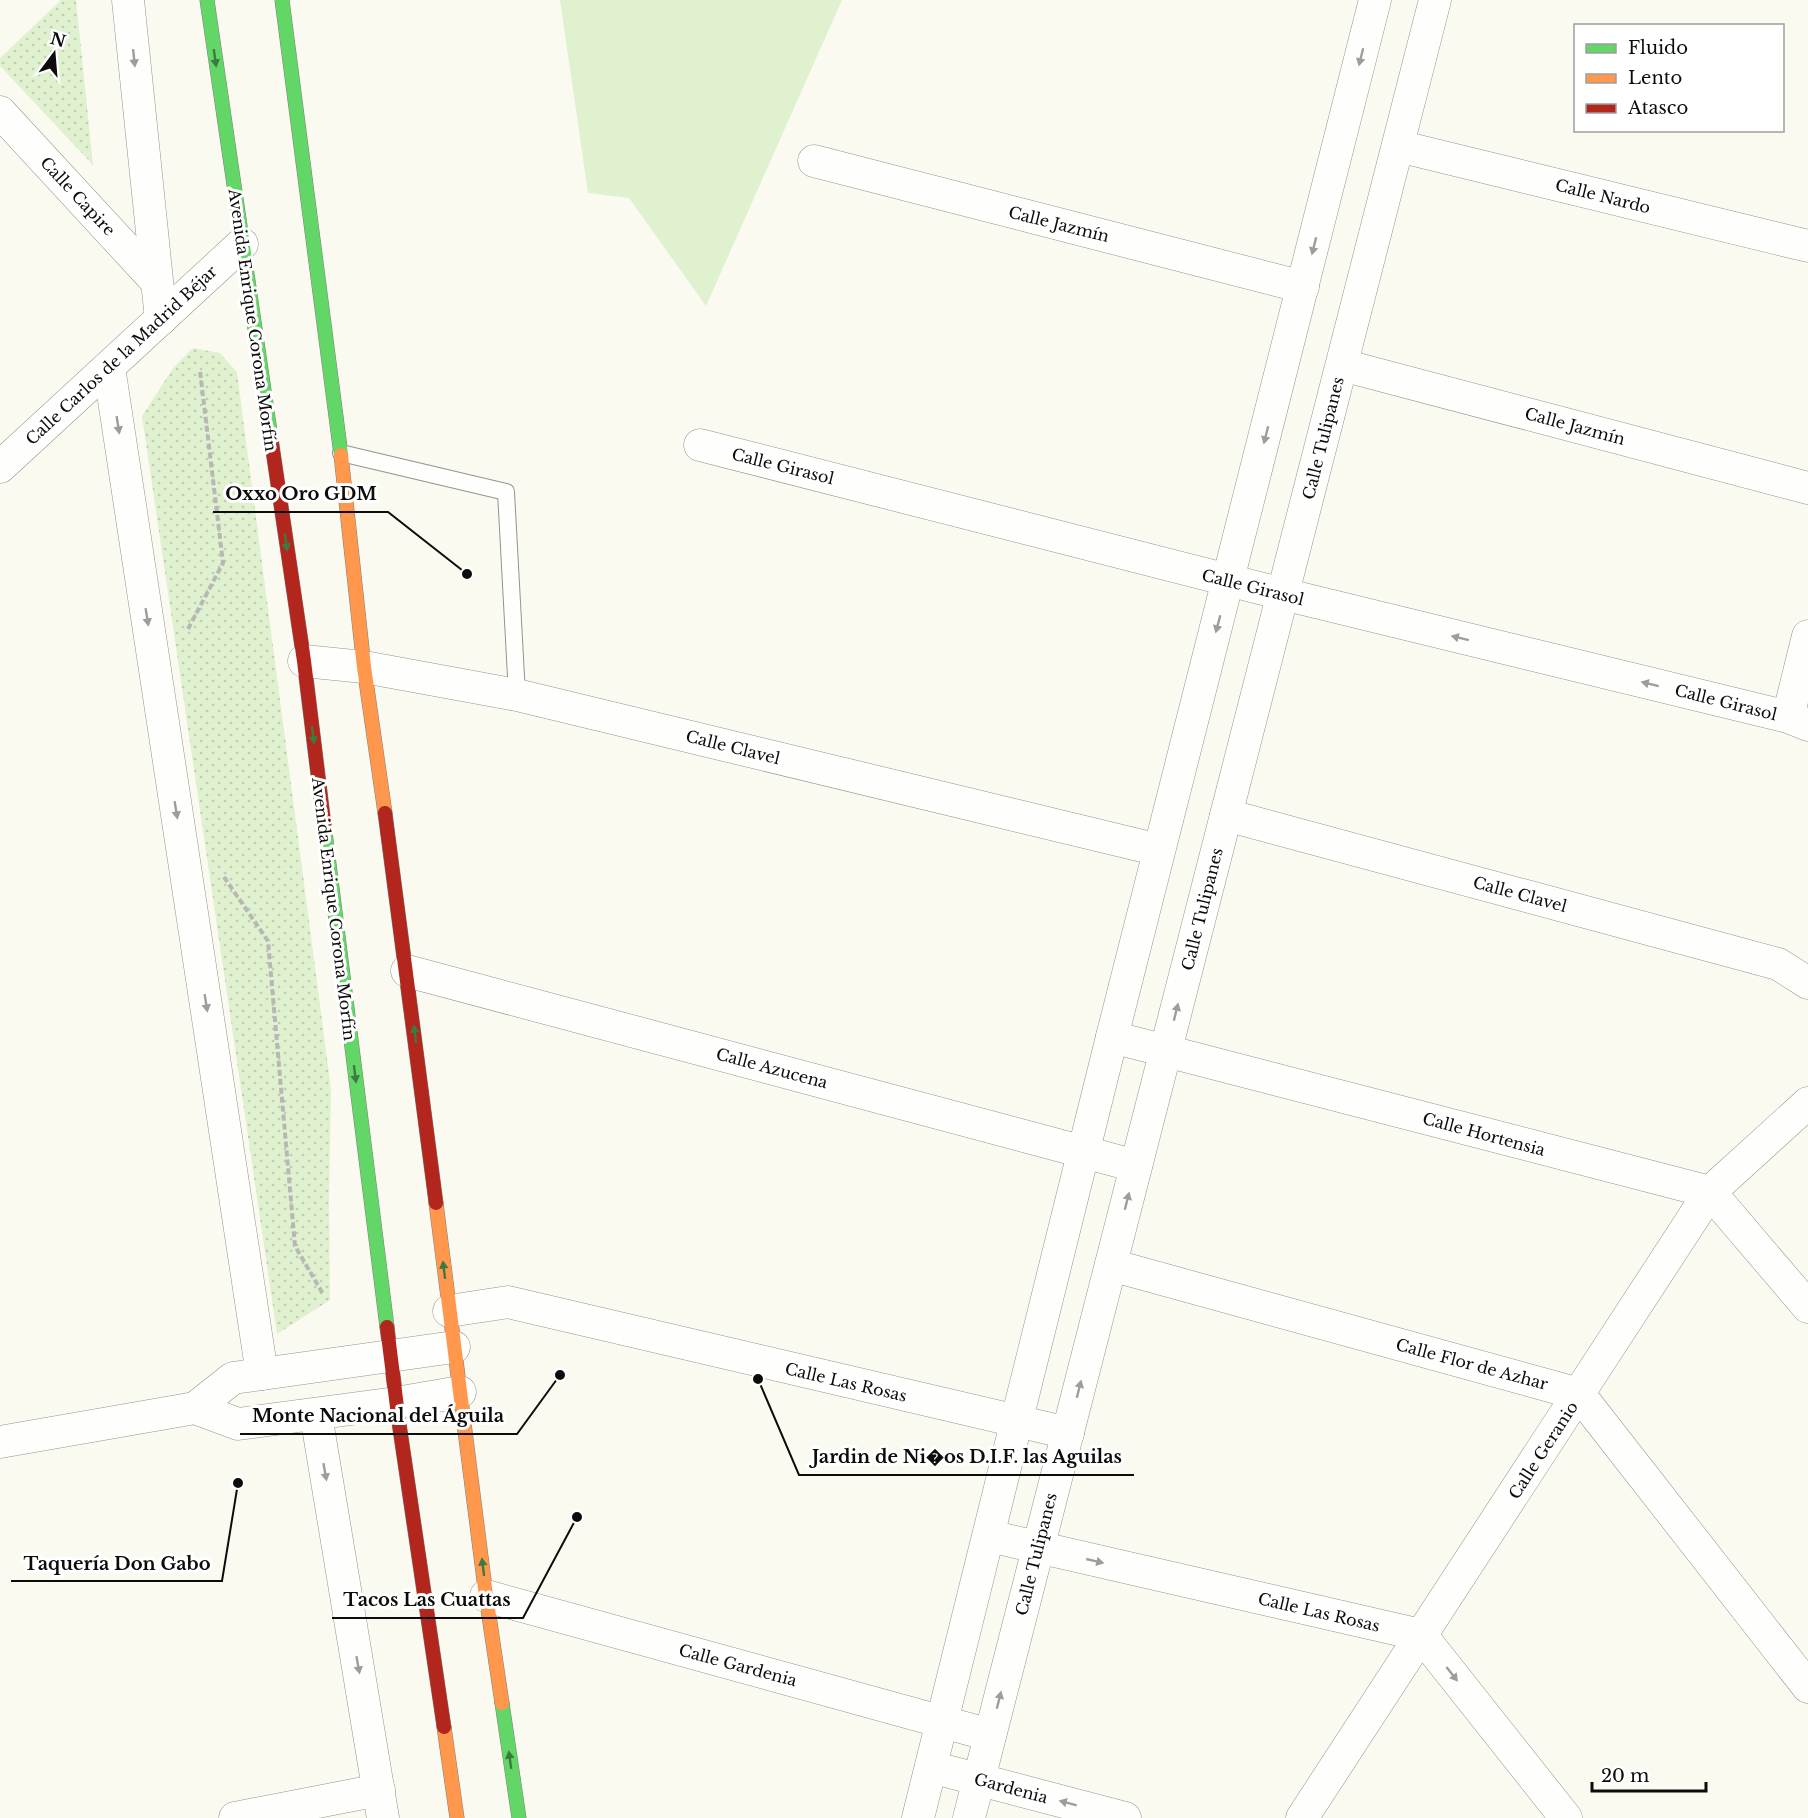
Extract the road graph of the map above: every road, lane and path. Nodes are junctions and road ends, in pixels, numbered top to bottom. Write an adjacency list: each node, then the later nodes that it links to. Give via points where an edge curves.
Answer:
1 (128, 0): 11 (street, one-way to 11)
2 (207, 0): 9 (main road, Avenida Enrique Corona Morfín, one-way to 9)
3 (282, 0): 18 (main road)
4 (1375, 0): 12 (street, one-way to 12)
5 (1435, 0): 7 (street, Calle Tulipanes)
6 (0, 112): 11 (street, Calle Capire)
7 (1398, 146): 10 (street, Calle Nardo); 14 (street, Calle Tulipanes)
8 (814, 161): 12 (street, Calle Jazmín)
9 (242, 244): 13 (street, Calle Carlos de la Madrid Béjar); 25 (main road, Avenida Enrique Corona Morfín, one-way to 25)
10 (1808, 246)
11 (156, 280): 13 (street)
12 (1303, 287): 21 (street, one-way to 21)
13 (161, 318): 15 (street, Calle Carlos de la Madrid Béjar)
14 (1342, 365): 20 (street, Calle Jazmín); 22 (street, Calle Tulipanes)
15 (109, 367): 19 (street, Calle Carlos de la Madrid Béjar); 46 (street, one-way to 46)
16 (200, 371): 24 (path, via 223,562 187,627)
17 (699, 445): 21 (street, Calle Girasol)
18 (340, 453): 26 (main road); 27 (lane, via 506,492)
19 (0, 466)
20 (1808, 488)
21 (1229, 581): 22 (street, Calle Girasol); 30 (street, one-way to 30)
22 (1283, 594): 28 (street, Calle Girasol, one-way to 22); 29 (street, Calle Tulipanes)
23 (1808, 636): 28 (street)
24 (189, 639)
25 (304, 661): 26 (street, Calle Clavel); 45 (main road, Avenida Enrique Corona Morfín, one-way to 45)
26 (364, 667): 27 (street, Calle Clavel); 32 (main road)
27 (518, 695): 30 (street, Calle Clavel)
28 (1798, 721)
29 (1226, 815): 33 (street, Calle Clavel, via 1778,963); 35 (street, Calle Tulipanes, one-way to 29)
30 (1159, 850): 34 (street)
31 (223, 876): 41 (path, via 268,940 295,1246)
32 (407, 971): 37 (street, Calle Azucena); 43 (main road, one-way to 32)
33 (1808, 984)
34 (1112, 1037): 35 (street, Calle Hortensia); 37 (street)
35 (1165, 1051): 38 (street, Calle Tulipanes); 39 (street, Calle Hortensia)
36 (1808, 1103): 39 (street, Calle Geranio)
37 (1084, 1152): 38 (street, Calle Azucena); 52 (street)
38 (1136, 1166): 40 (street, Calle Tulipanes, one-way to 38)
39 (1710, 1192): 42 (street); 48 (street, Calle Geranio)
40 (1111, 1265): 48 (street, Calle Flor de Azhar); 53 (street, Calle Tulipanes, one-way to 40)
41 (323, 1294)
42 (1808, 1306)
43 (449, 1311): 44 (main road); 52 (street, Calle Las Rosas, via 508,1302)
44 (454, 1347): 45 (street); 47 (main road)
45 (390, 1356): 46 (street); 49 (main road, Avenida Enrique Corona Morfín)
46 (262, 1374): 50 (street, via 233,1378)
47 (460, 1392): 49 (street); 57 (main road, one-way to 47)
48 (1579, 1394): 58 (street, Calle Geranio); 59 (street)
49 (396, 1403): 51 (street); 66 (main road, Avenida Enrique Corona Morfín)
50 (195, 1408): 51 (street, via 238,1424); 54 (street)
51 (315, 1415): 64 (street, one-way to 64)
52 (1017, 1423): 53 (street, Calle Las Rosas); 55 (street)
53 (1068, 1433): 56 (street, Calle Tulipanes)
54 (0, 1442)
55 (989, 1536): 56 (street, Calle Las Rosas); 60 (street)
56 (1038, 1548): 58 (street, Calle Las Rosas, one-way to 58); 61 (street, Calle Tulipanes, one-way to 56)
57 (486, 1596): 60 (street, Calle Gardenia); 67 (main road, one-way to 57)
58 (1421, 1635): 71 (street, Calle Geranio); 72 (street, one-way to 72)
59 (1808, 1687)
60 (944, 1721): 61 (street, Calle Gardenia); 62 (street)
61 (990, 1735): 63 (street, Calle Tulipanes)
62 (932, 1767): 63 (street, Gardenia); 68 (street)
63 (979, 1780): 69 (street, Calle Tulipanes); 70 (street, Gardenia, one-way to 63)
64 (381, 1804): 65 (street)
65 (235, 1818)
66 (457, 1818)
67 (519, 1818)
68 (918, 1818)
69 (969, 1818)
70 (1125, 1818)
71 (1302, 1818)
72 (1566, 1818)

